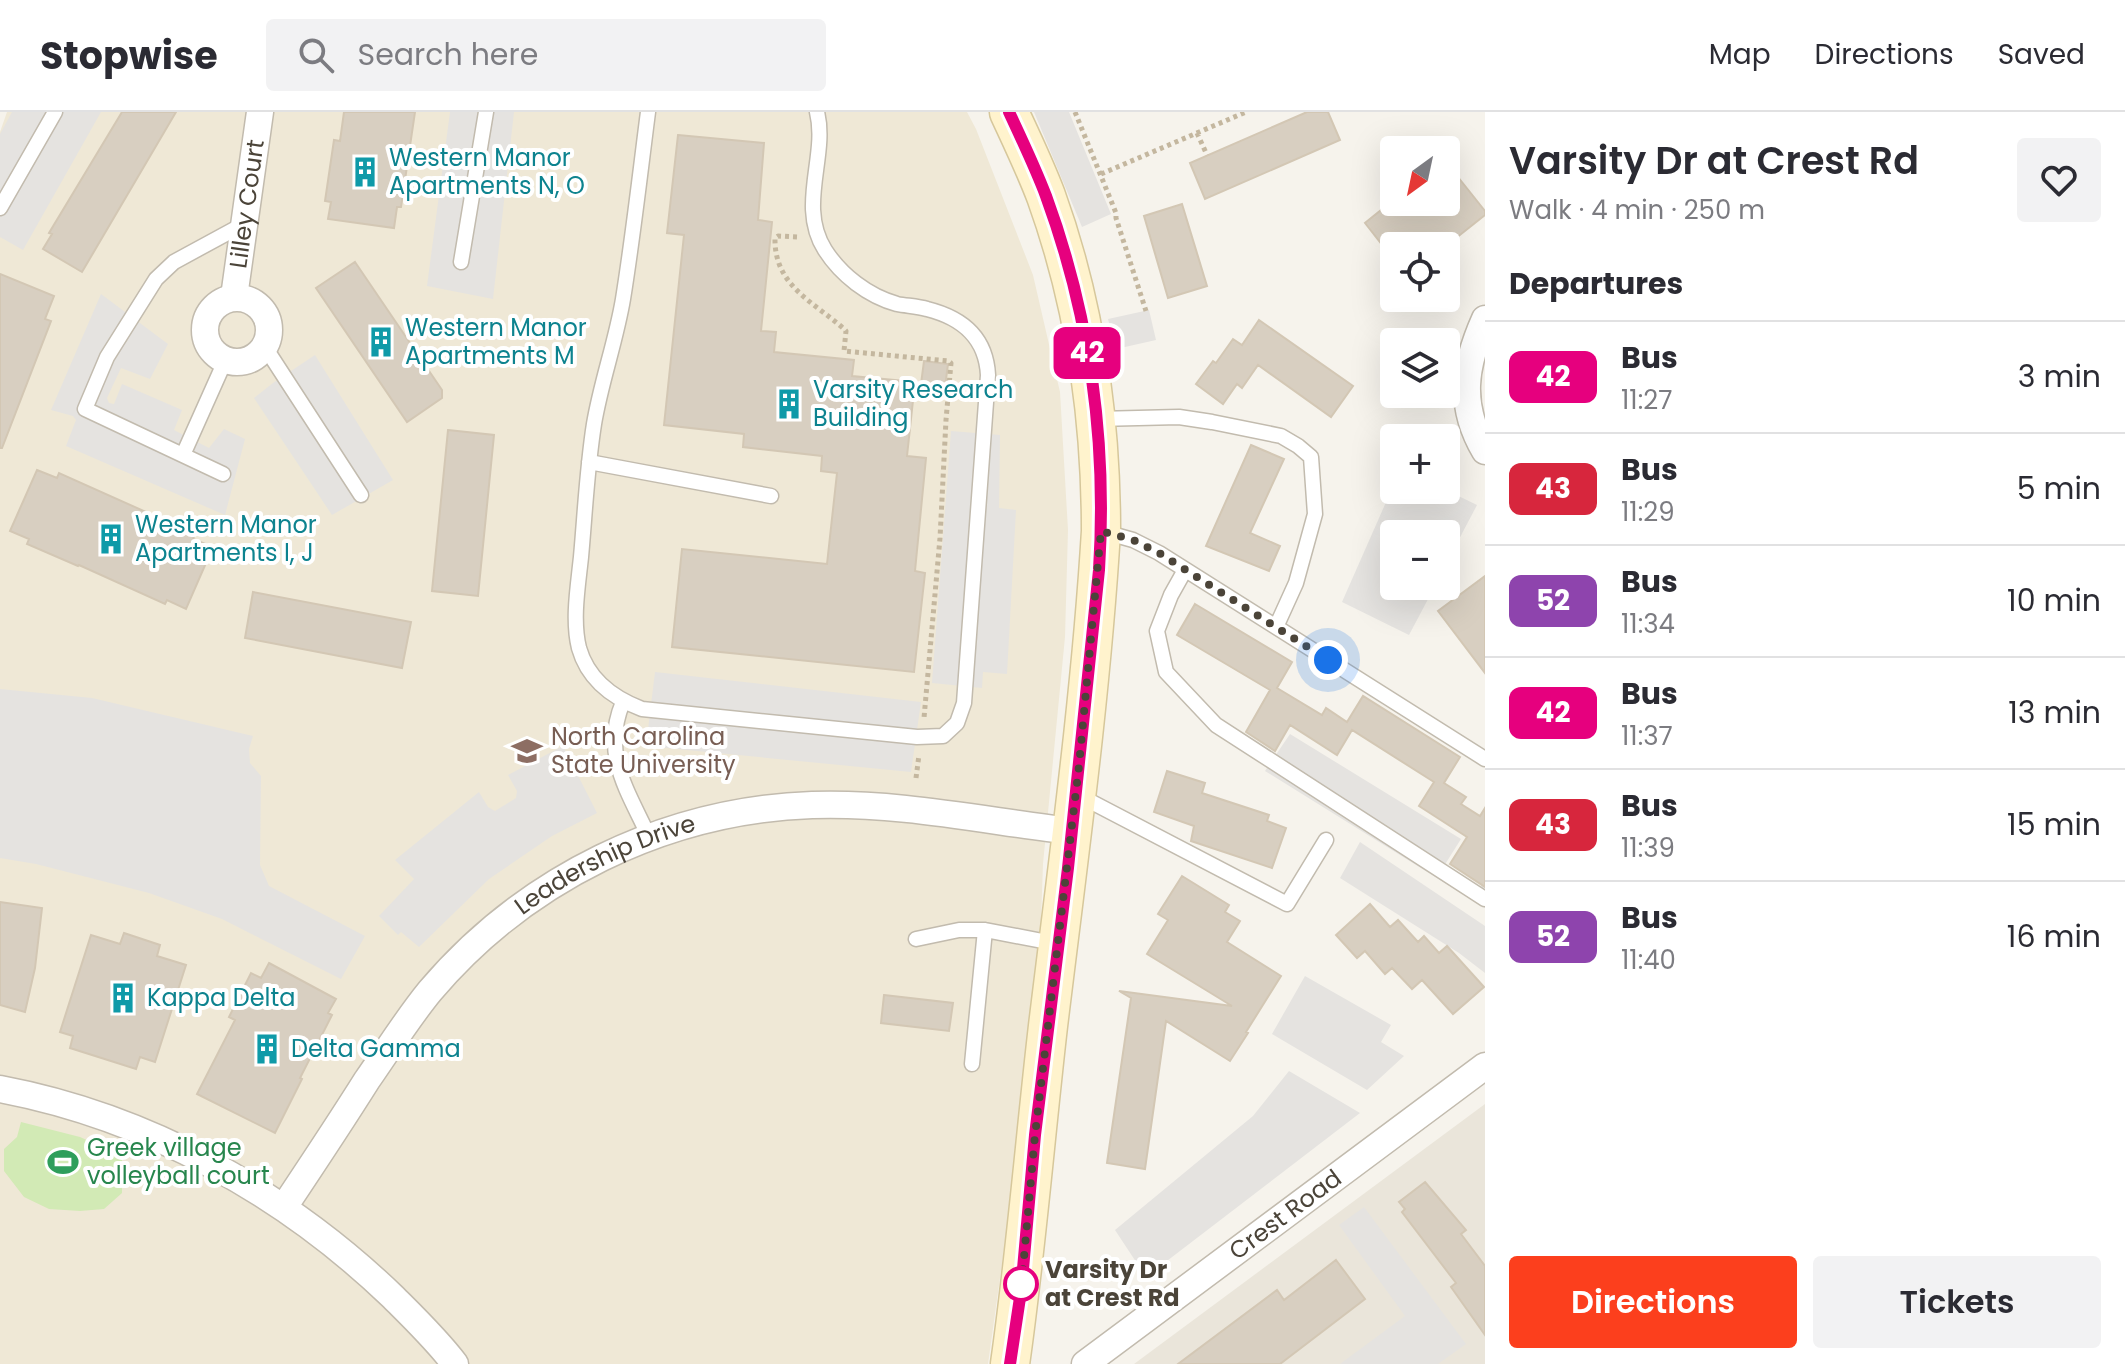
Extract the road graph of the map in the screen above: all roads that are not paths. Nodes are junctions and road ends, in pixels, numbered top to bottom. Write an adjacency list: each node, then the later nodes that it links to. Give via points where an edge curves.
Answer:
1 (55, 112): 7 (lane)
2 (260, 112): 8 (street, Lilley Court)
3 (486, 112): 9 (lane)
4 (648, 112): 17 (lane, via 622,302)
5 (817, 112): 24 (lane, via 813,211 823,247 867,291 896,304 938,312 972,332 987,363 964,703 951,730 922,737 642,709)
6 (1009, 112): 14 (street, via 1047,198 1069,272)
7 (0, 208)
8 (245, 224): 10 (street, Lilley Court); 16 (lane, via 174,262 156,279 107,357 85,409)
9 (461, 262)
10 (234, 297): 12 (street, Lilley Court, via 251,300 265,313 270,327); 13 (street, Lilley Court, via 217,303 203,332 209,348)
11 (1485, 319): 15 (street, via 1471,355 1466,394 1475,434)
12 (265, 347): 13 (street, via 242,362); 19 (lane)
13 (225, 361): 16 (lane)
14 (1097, 419): 21 (street); 23 (lane, via 1201,420 1281,436 1311,457 1315,514 1296,583)
15 (1485, 451)
16 (183, 455): 18 (lane)
17 (589, 462): 20 (lane); 24 (lane, via 577,635 588,670)
18 (223, 474)
19 (361, 495)
20 (771, 496)
21 (1101, 531): 22 (lane, via 1133,540); 26 (street)
22 (1185, 570): 23 (lane); 30 (lane, via 1157,631 1166,672 1216,725)
23 (1276, 627): 25 (lane)
24 (623, 702): 28 (lane, via 614,748)
25 (1485, 759)
26 (1076, 794): 27 (street); 29 (lane, via 1287,904)
27 (1071, 831): 28 (street, Leadership Drive, via 880,806 814,805 713,818); 33 (street)
28 (649, 837): 37 (street, Leadership Drive, via 560,879 481,938 453,966 400,1031)
29 (1326, 840)
30 (1485, 899)
31 (985, 930): 32 (lane); 33 (lane); 34 (lane)
32 (916, 939)
33 (1058, 944): 39 (street)
34 (972, 1064)
35 (1485, 1066): 40 (street, Crest Road)
36 (0, 1089): 37 (street, via 97,1115 162,1140)
37 (284, 1207): 38 (street, via 373,1278)
38 (455, 1364)
39 (1010, 1364)
40 (1085, 1364)

